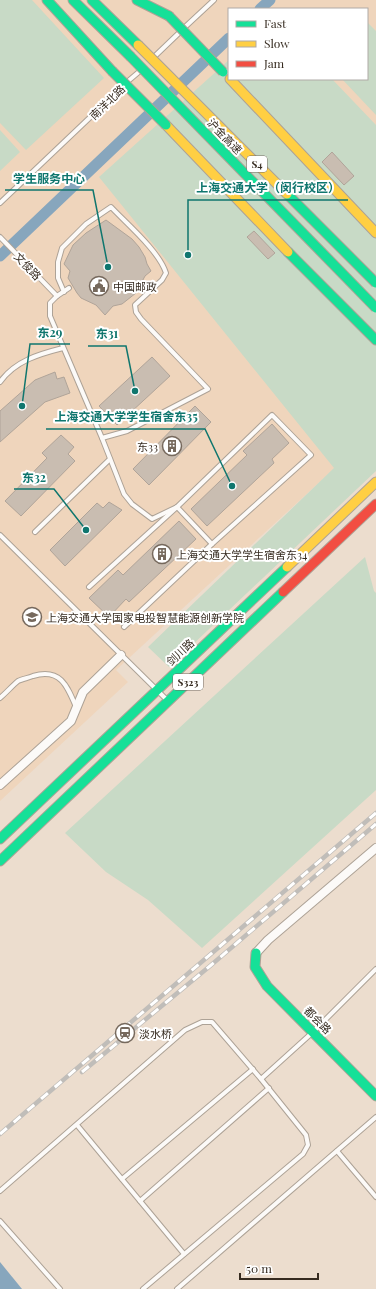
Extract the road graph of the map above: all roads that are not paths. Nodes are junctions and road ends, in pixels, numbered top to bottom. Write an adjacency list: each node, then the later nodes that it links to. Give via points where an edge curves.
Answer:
1 (47, 0): 18 (main road, bridge, via 112,71)
2 (73, 0): 17 (main road, 沪金高速 / S4, bridge)
3 (92, 0): 13 (main road, 沪金高速 / S4, bridge)
4 (137, 0): 8 (main road, bridge, via 169,16)
5 (214, 0): 6 (lane)
6 (150, 60)
7 (145, 66): 10 (lane, 南洋北路)
8 (227, 77)
9 (230, 80): 11 (main road)
10 (0, 203)
11 (376, 233)
12 (1, 238): 16 (lane, 文俊路)
13 (376, 283)
14 (69, 288): 15 (lane)
15 (64, 292): 16 (lane); 21 (lane, via 58,278 58,262 62,248 86,224 111,207 155,253 166,273 135,305 136,312 208,389 127,431)
16 (57, 296): 19 (lane, via 50,303 50,316)
17 (376, 308)
18 (376, 340)
19 (63, 348): 20 (lane, via 24,361 6,374); 21 (lane)
20 (0, 382)
21 (102, 438): 22 (lane)
22 (110, 459): 25 (lane, via 124,494 132,504 152,519); 26 (lane)
23 (376, 482): 32 (main road, 剑川路)
24 (376, 504): 34 (main road, S323)
25 (177, 507): 28 (lane); 28 (lane, via 272,415 311,455); 29 (lane)
26 (34, 532)
27 (0, 535): 31 (lane)
28 (212, 544): 30 (lane)
29 (89, 587)
30 (124, 627)
31 (122, 655): 32 (lane); 35 (street, via 83,692)
32 (157, 690): 34 (lane); 37 (main road, 剑川路)
33 (0, 698): 35 (lane, via 19,680 49,673 58,677 69,688)
34 (168, 701): 39 (main road, S323)
35 (76, 707): 36 (street, via 71,721)
36 (0, 785)
37 (0, 839)
38 (376, 848): 40 (street)
39 (0, 860)
40 (256, 953): 42 (main road, 都会路, via 255,967 267,986)
41 (376, 969): 42 (lane)
42 (313, 1032): 44 (lane); 46 (main road, 都会路)
43 (253, 1069): 44 (lane); 48 (lane, via 212,1022 202,1022 185,1030); 50 (lane)
44 (261, 1079): 45 (lane)
45 (269, 1088): 53 (lane); 55 (lane, via 306,1135 308,1145 303,1154)
46 (376, 1096)
47 (376, 1117): 49 (lane)
48 (77, 1125): 50 (lane); 51 (lane)
49 (337, 1151): 52 (lane); 58 (lane)
50 (122, 1179): 53 (lane)
51 (0, 1191)
52 (376, 1197)
53 (140, 1201): 55 (lane)
54 (0, 1221): 56 (lane)
55 (184, 1254): 57 (lane)
56 (60, 1289)
57 (142, 1289)
58 (177, 1289)

